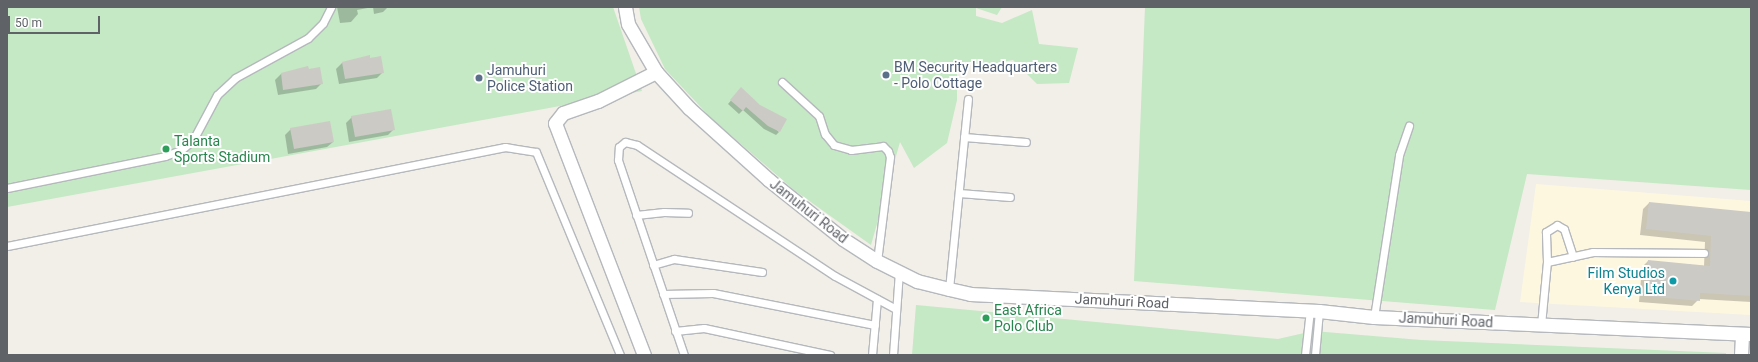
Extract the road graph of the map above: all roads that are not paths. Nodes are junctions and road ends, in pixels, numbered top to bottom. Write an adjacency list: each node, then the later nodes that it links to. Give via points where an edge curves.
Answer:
1 (331, 7): 9 (lane, via 323,23 308,38 235,78 217,95 193,140 181,150 165,156)
2 (625, 7): 3 (street, Jamuhuri Road, via 628,24)
3 (656, 72): 17 (street, Jamuhuri Road, via 689,108 770,180 843,239); 33 (street, via 598,101 563,113 555,123)
4 (782, 82): 17 (lane, via 819,116 825,134 834,145 851,150 883,146 888,150 890,157)
5 (968, 99): 7 (lane)
6 (1409, 126): 27 (lane, via 1399,155)
7 (964, 137): 8 (lane); 10 (lane)
8 (1026, 142)
9 (7, 188)
10 (959, 193): 11 (lane); 22 (lane)
11 (1010, 197)
12 (688, 212): 13 (lane)
13 (636, 215): 19 (lane); 24 (lane, via 618,160 619,147 625,142 637,145 824,269)
14 (7, 246): 32 (lane, via 505,147 536,152)
15 (1704, 253): 16 (lane, via 1593,252)
16 (1573, 257): 18 (lane); 18 (lane, via 1564,229 1556,225 1546,232)
17 (877, 261): 21 (street, Jamuhuri Road)
18 (1547, 262): 29 (lane)
19 (653, 265): 20 (lane, via 674,259); 23 (lane)
20 (762, 272)
21 (899, 272): 22 (street, Jamuhuri Road, via 917,281); 25 (lane)
22 (949, 289): 26 (street, Jamuhuri Road, via 970,294)
23 (663, 294): 28 (lane, via 713,293); 30 (lane)
24 (877, 299): 25 (lane); 28 (lane)
25 (896, 310): 37 (lane)
26 (1314, 311): 27 (street, Jamuhuri Road); 38 (lane); 39 (lane)
27 (1374, 317): 29 (street, Jamuhuri Road)
28 (875, 325): 36 (lane)
29 (1541, 325): 31 (street, Jamuhuri Road)
30 (676, 331): 34 (lane); 35 (lane, via 704,328)
31 (1746, 334): 40 (street, Jamuhuri Road)
32 (620, 355)
33 (644, 355)
34 (684, 355)
35 (830, 355)
36 (872, 355)
37 (893, 355)
38 (1305, 355)
39 (1315, 355)
40 (1741, 355)

